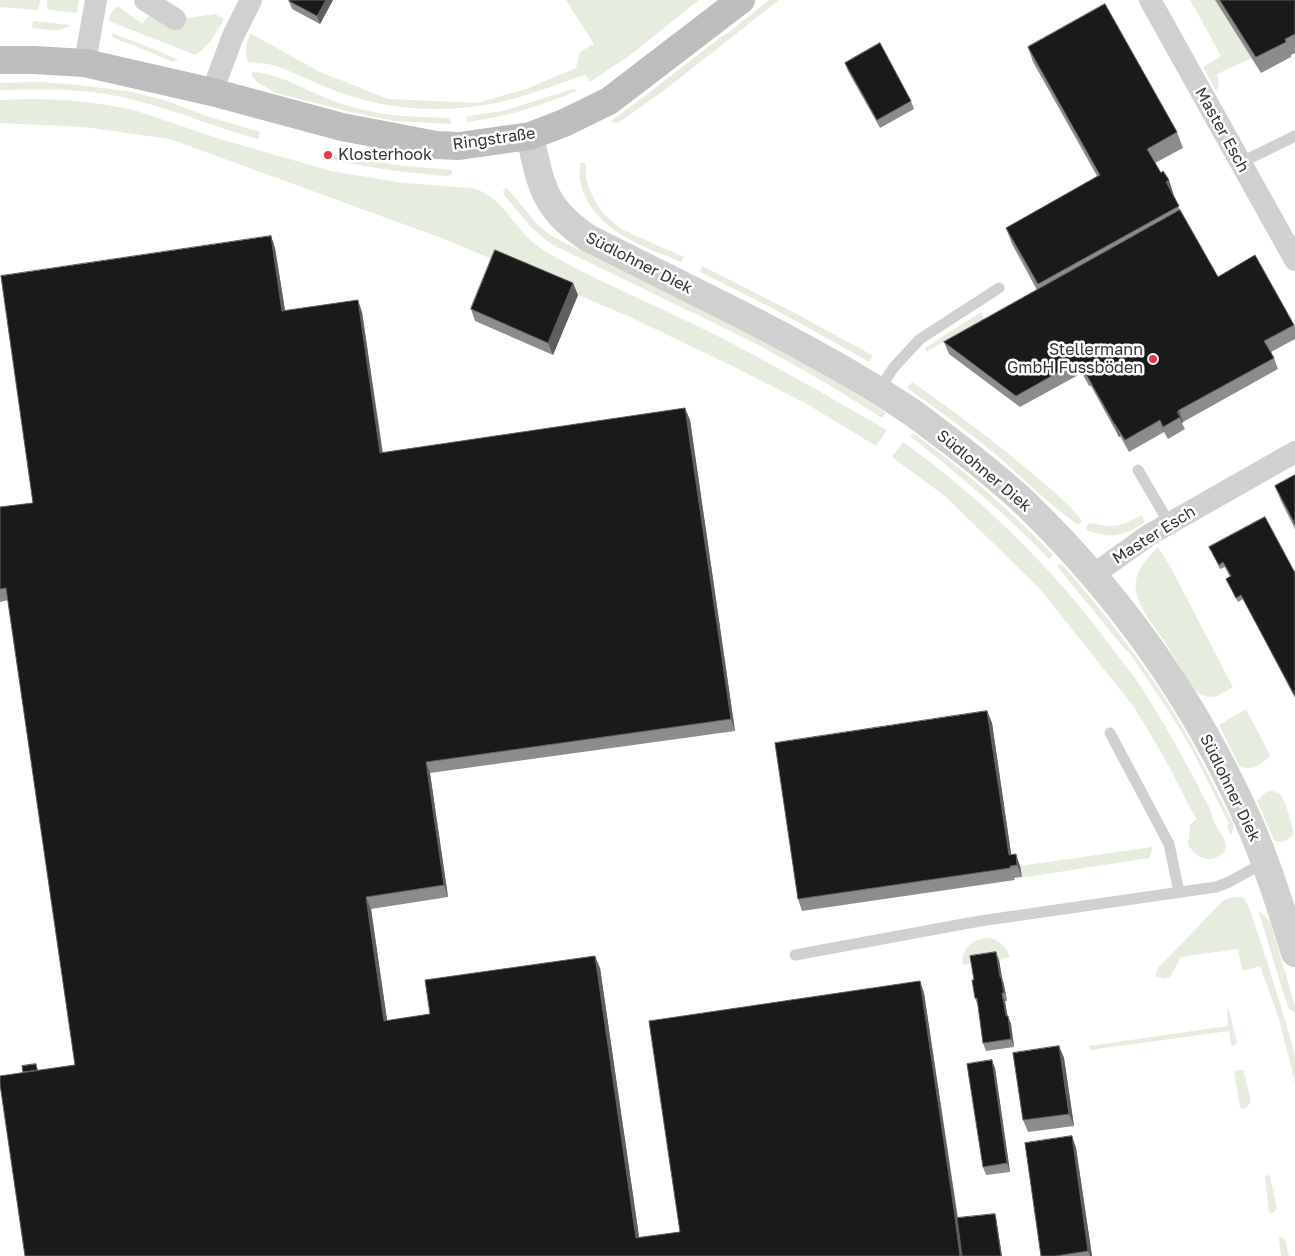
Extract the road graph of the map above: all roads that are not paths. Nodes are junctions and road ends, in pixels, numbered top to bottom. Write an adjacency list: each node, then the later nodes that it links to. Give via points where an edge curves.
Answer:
1 (96, 0): 8 (street)
2 (145, 0): 6 (street)
3 (251, 0): 9 (street, via 233,36)
4 (742, 0): 10 (main road, Ringstraße, via 609,101 564,124)
5 (1150, 0): 12 (street, Master Esch)
6 (175, 19)
7 (0, 60): 8 (main road, Ringstraße)
8 (85, 63): 9 (main road, Ringstraße)
9 (212, 92): 10 (main road, Ringstraße, via 342,127 436,145 459,146)
10 (530, 136): 15 (street, Südlohner Diek, via 548,199 574,229 785,337)
11 (1295, 136): 12 (lane)
12 (1240, 163): 13 (street, Master Esch)
13 (1295, 260)
14 (999, 288): 15 (lane, via 920,339 894,367)
15 (878, 391): 19 (street, Südlohner Diek, via 909,410 1001,482)
16 (1295, 452): 18 (street, Master Esch)
17 (1138, 470): 18 (lane)
18 (1169, 523): 19 (street, Master Esch)
19 (1093, 575): 21 (street, Südlohner Diek, via 1164,667 1200,725 1248,821)
20 (1110, 733): 22 (lane, via 1169,844)
21 (1264, 862): 22 (lane, via 1229,882); 23 (street, Südlohner Diek)
22 (1178, 892): 24 (lane, via 980,921)
23 (1295, 953)
24 (795, 955)

